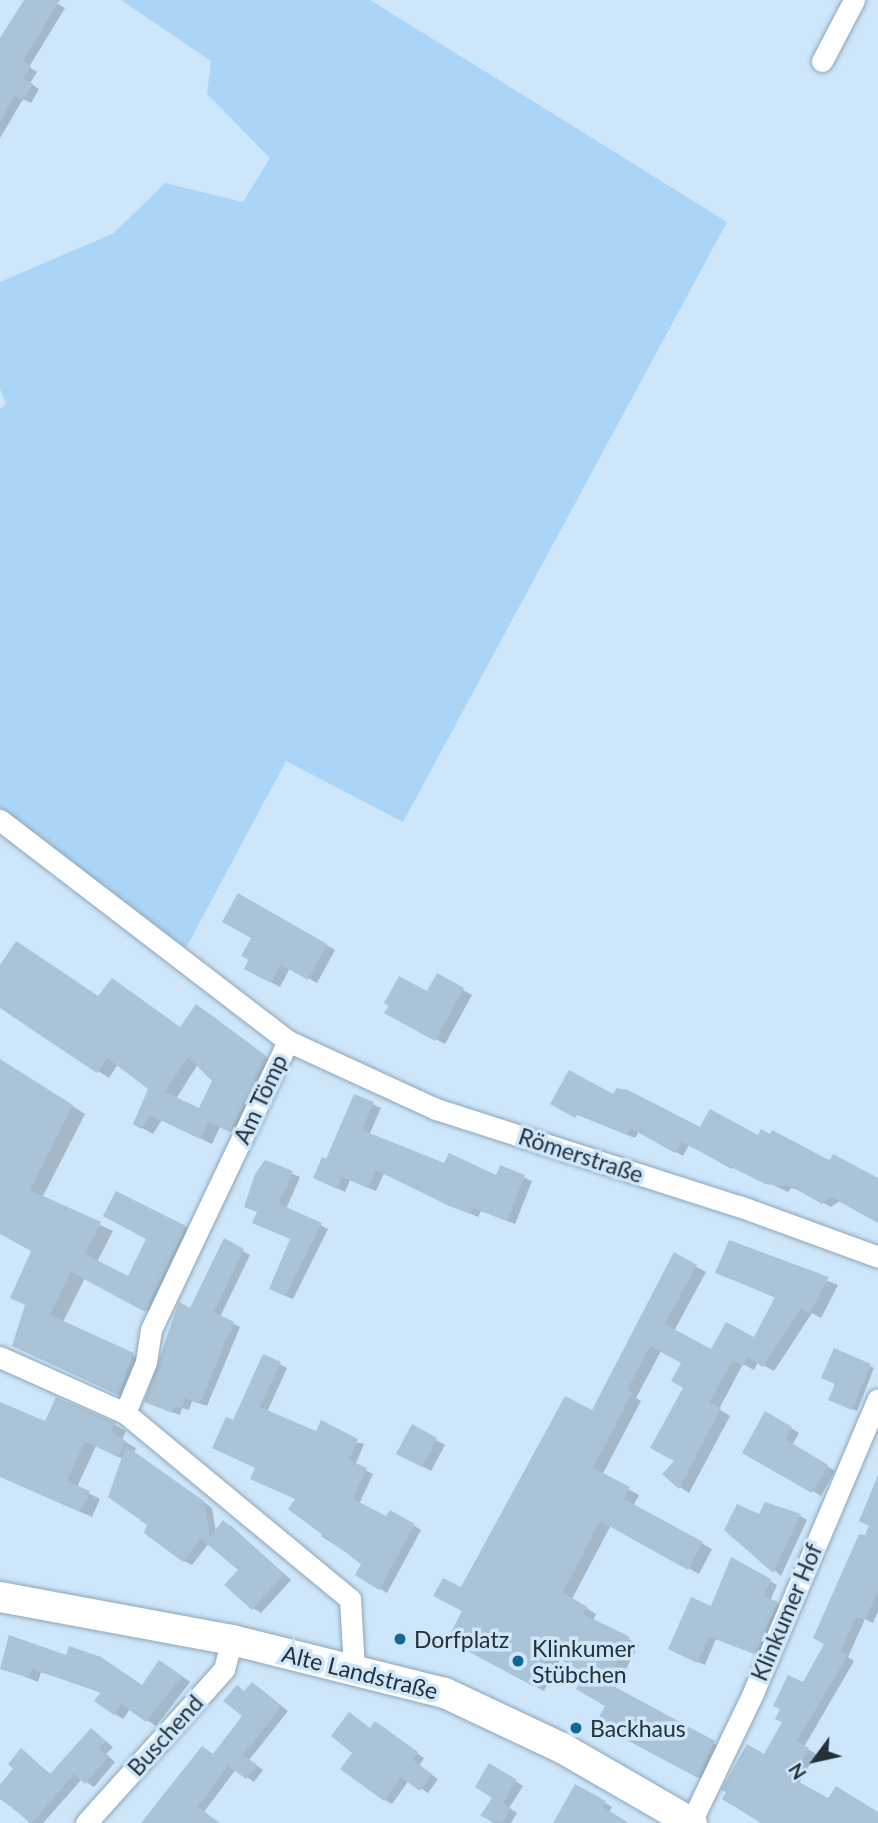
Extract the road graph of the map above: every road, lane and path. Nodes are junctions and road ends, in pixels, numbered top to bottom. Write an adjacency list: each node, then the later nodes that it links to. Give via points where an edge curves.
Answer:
1 (855, 0): 2 (street)
2 (822, 61)
3 (0, 820): 4 (street, Am Tömp)
4 (288, 1041): 5 (street, Römerstraße, via 436,1109 751,1210); 8 (street, Am Tömp, via 151,1330 146,1362)
5 (878, 1257)
6 (0, 1357): 8 (street)
7 (878, 1399): 13 (street, Klinkumer Hof)
8 (125, 1413): 11 (street, via 350,1599)
9 (0, 1597): 10 (main road, Alte Landstraße)
10 (232, 1640): 11 (main road, Alte Landstraße); 12 (street, Buschend, via 224,1669)
11 (354, 1668): 13 (main road, Alte Landstraße, via 421,1685 483,1708 593,1764)
12 (86, 1823)
13 (692, 1823)

